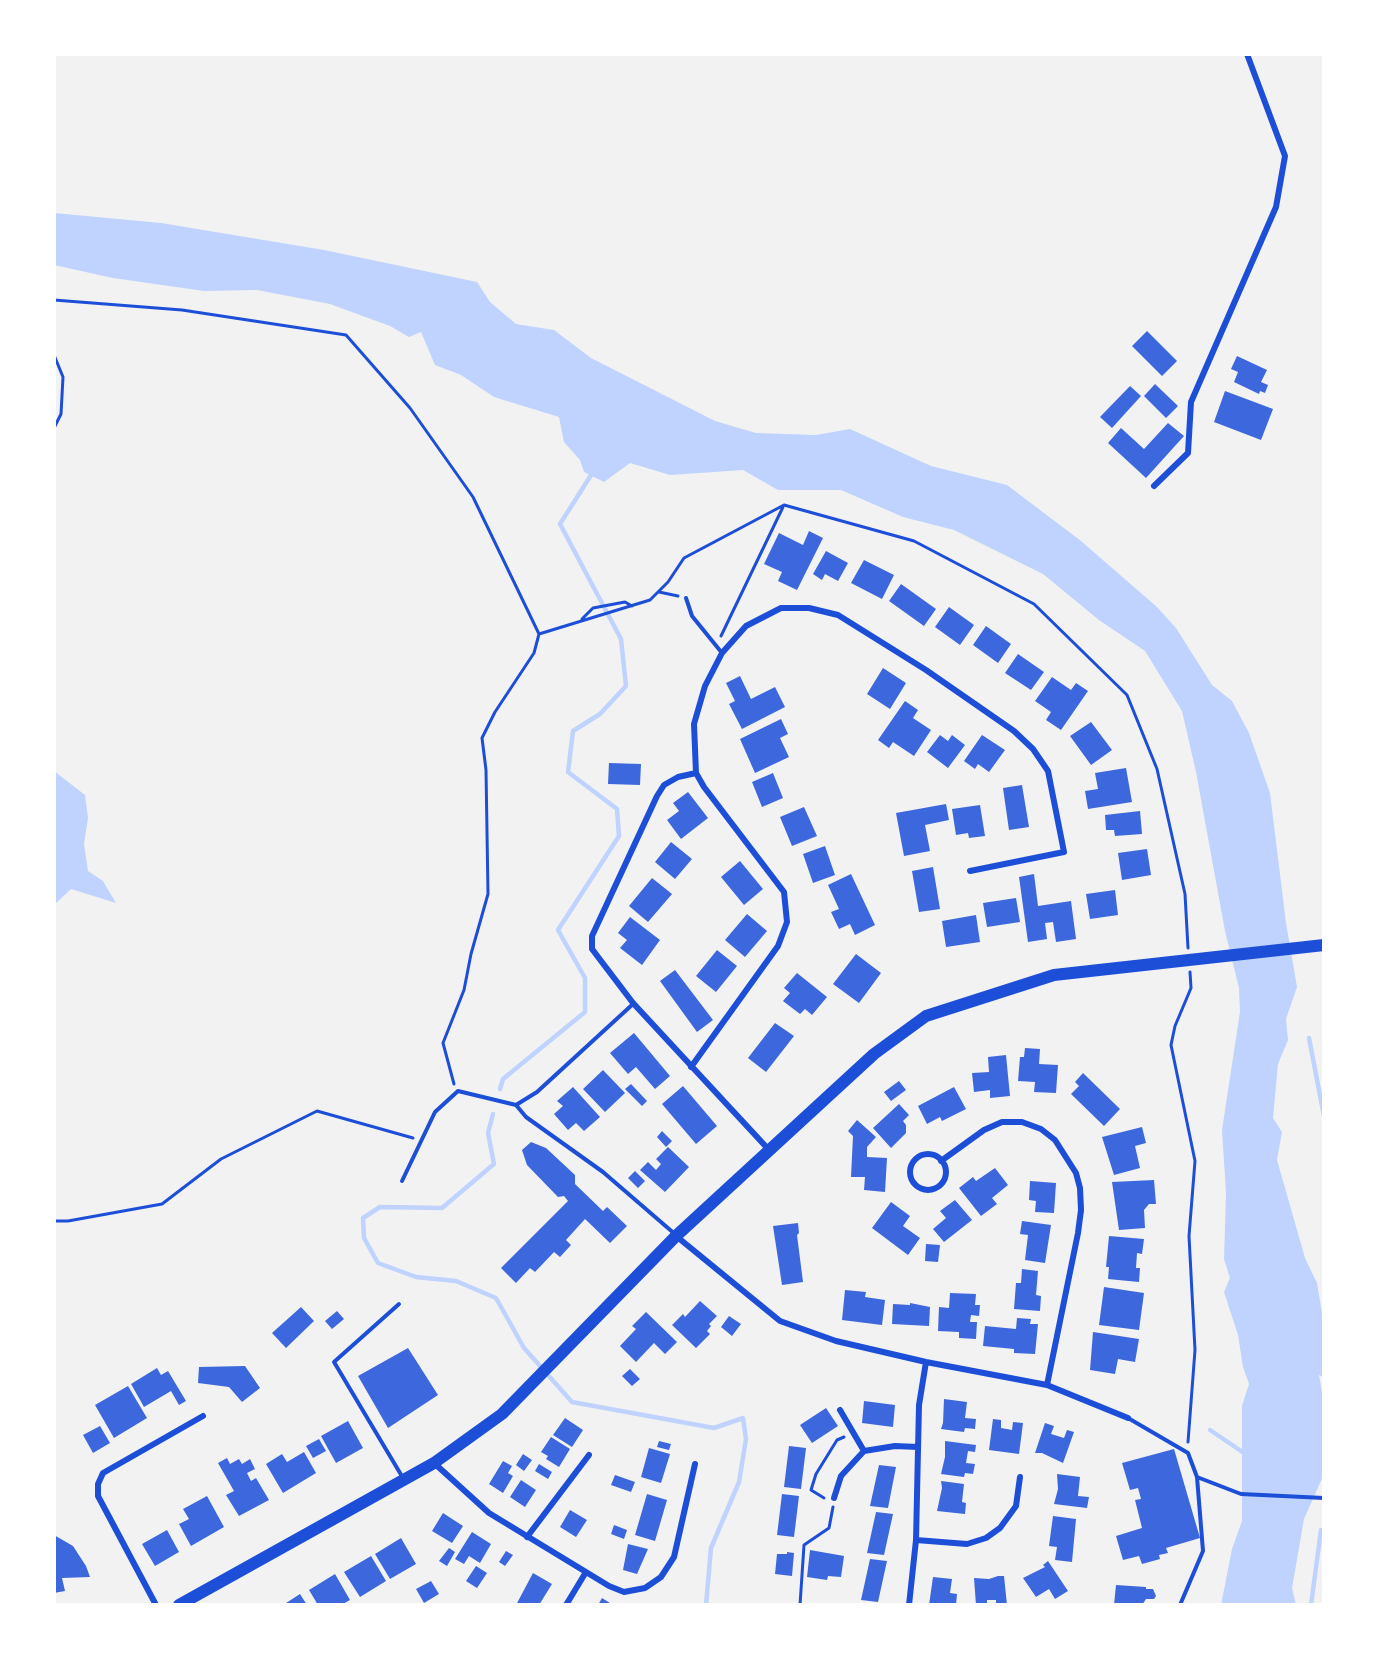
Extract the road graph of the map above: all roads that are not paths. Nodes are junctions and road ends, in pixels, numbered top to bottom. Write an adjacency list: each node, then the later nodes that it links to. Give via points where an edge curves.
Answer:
1 (1247, 54): 2 (street, via 1285,156 1276,207 1191,402 1188,453)
2 (1154, 486)
3 (686, 598): 4 (lane, via 692,616)
4 (722, 653): 5 (street, via 705,686 694,724); 6 (street, via 746,626 781,608 809,608 838,615 1014,731 1048,771 1064,852)
5 (696, 772): 8 (street, via 664,785 657,796 592,936 592,950 599,962); 9 (street, via 784,892 787,922 778,946)
6 (970, 871)
7 (1324, 945): 11 (main road, via 1054,975 926,1016 874,1054)
8 (633, 1004): 9 (street); 10 (lane, via 537,1092)
9 (691, 1067): 11 (street)
10 (516, 1105): 13 (lane, via 458,1091 435,1112); 14 (lane, via 525,1116 603,1172)
11 (771, 1151): 14 (main road)
12 (941, 1161): 12 (street, via 929,1155 918,1157 910,1173 914,1184 924,1190 940,1185 945,1175); 17 (street, via 984,1130 1002,1122 1022,1122 1055,1140 1076,1173 1080,1199 1078,1233)
13 (402, 1181)
14 (676, 1236): 16 (street, via 780,1321 836,1341); 24 (main road, via 502,1414)
15 (399, 1304): 28 (lane, via 334,1362)
16 (926, 1362): 17 (street); 21 (street)
17 (1047, 1385): 20 (street)
18 (840, 1410): 22 (street)
19 (203, 1416): 34 (street, via 103,1473 98,1484 98,1496)
20 (1128, 1418): 27 (lane, via 1188,1453)
21 (918, 1447): 22 (street); 32 (street)
22 (864, 1451): 29 (street, via 841,1476)
23 (589, 1455): 31 (street)
24 (434, 1462): 28 (main road); 31 (street, via 489,1513)
25 (696, 1464): 33 (street, via 674,1557 661,1577 645,1588 624,1592)
26 (1020, 1477): 32 (street, via 1016,1506 1000,1528 986,1538 967,1544)
27 (1197, 1477): 30 (lane, via 1241,1494); 38 (lane, via 1203,1551)
28 (403, 1479): 35 (main road)
29 (834, 1498)
30 (1324, 1498)
31 (527, 1537): 33 (street)
32 (916, 1540): 37 (street)
33 (586, 1572): 36 (street)
34 (156, 1605)
35 (179, 1605)
36 (566, 1605)
37 (909, 1605)
38 (1180, 1605)

